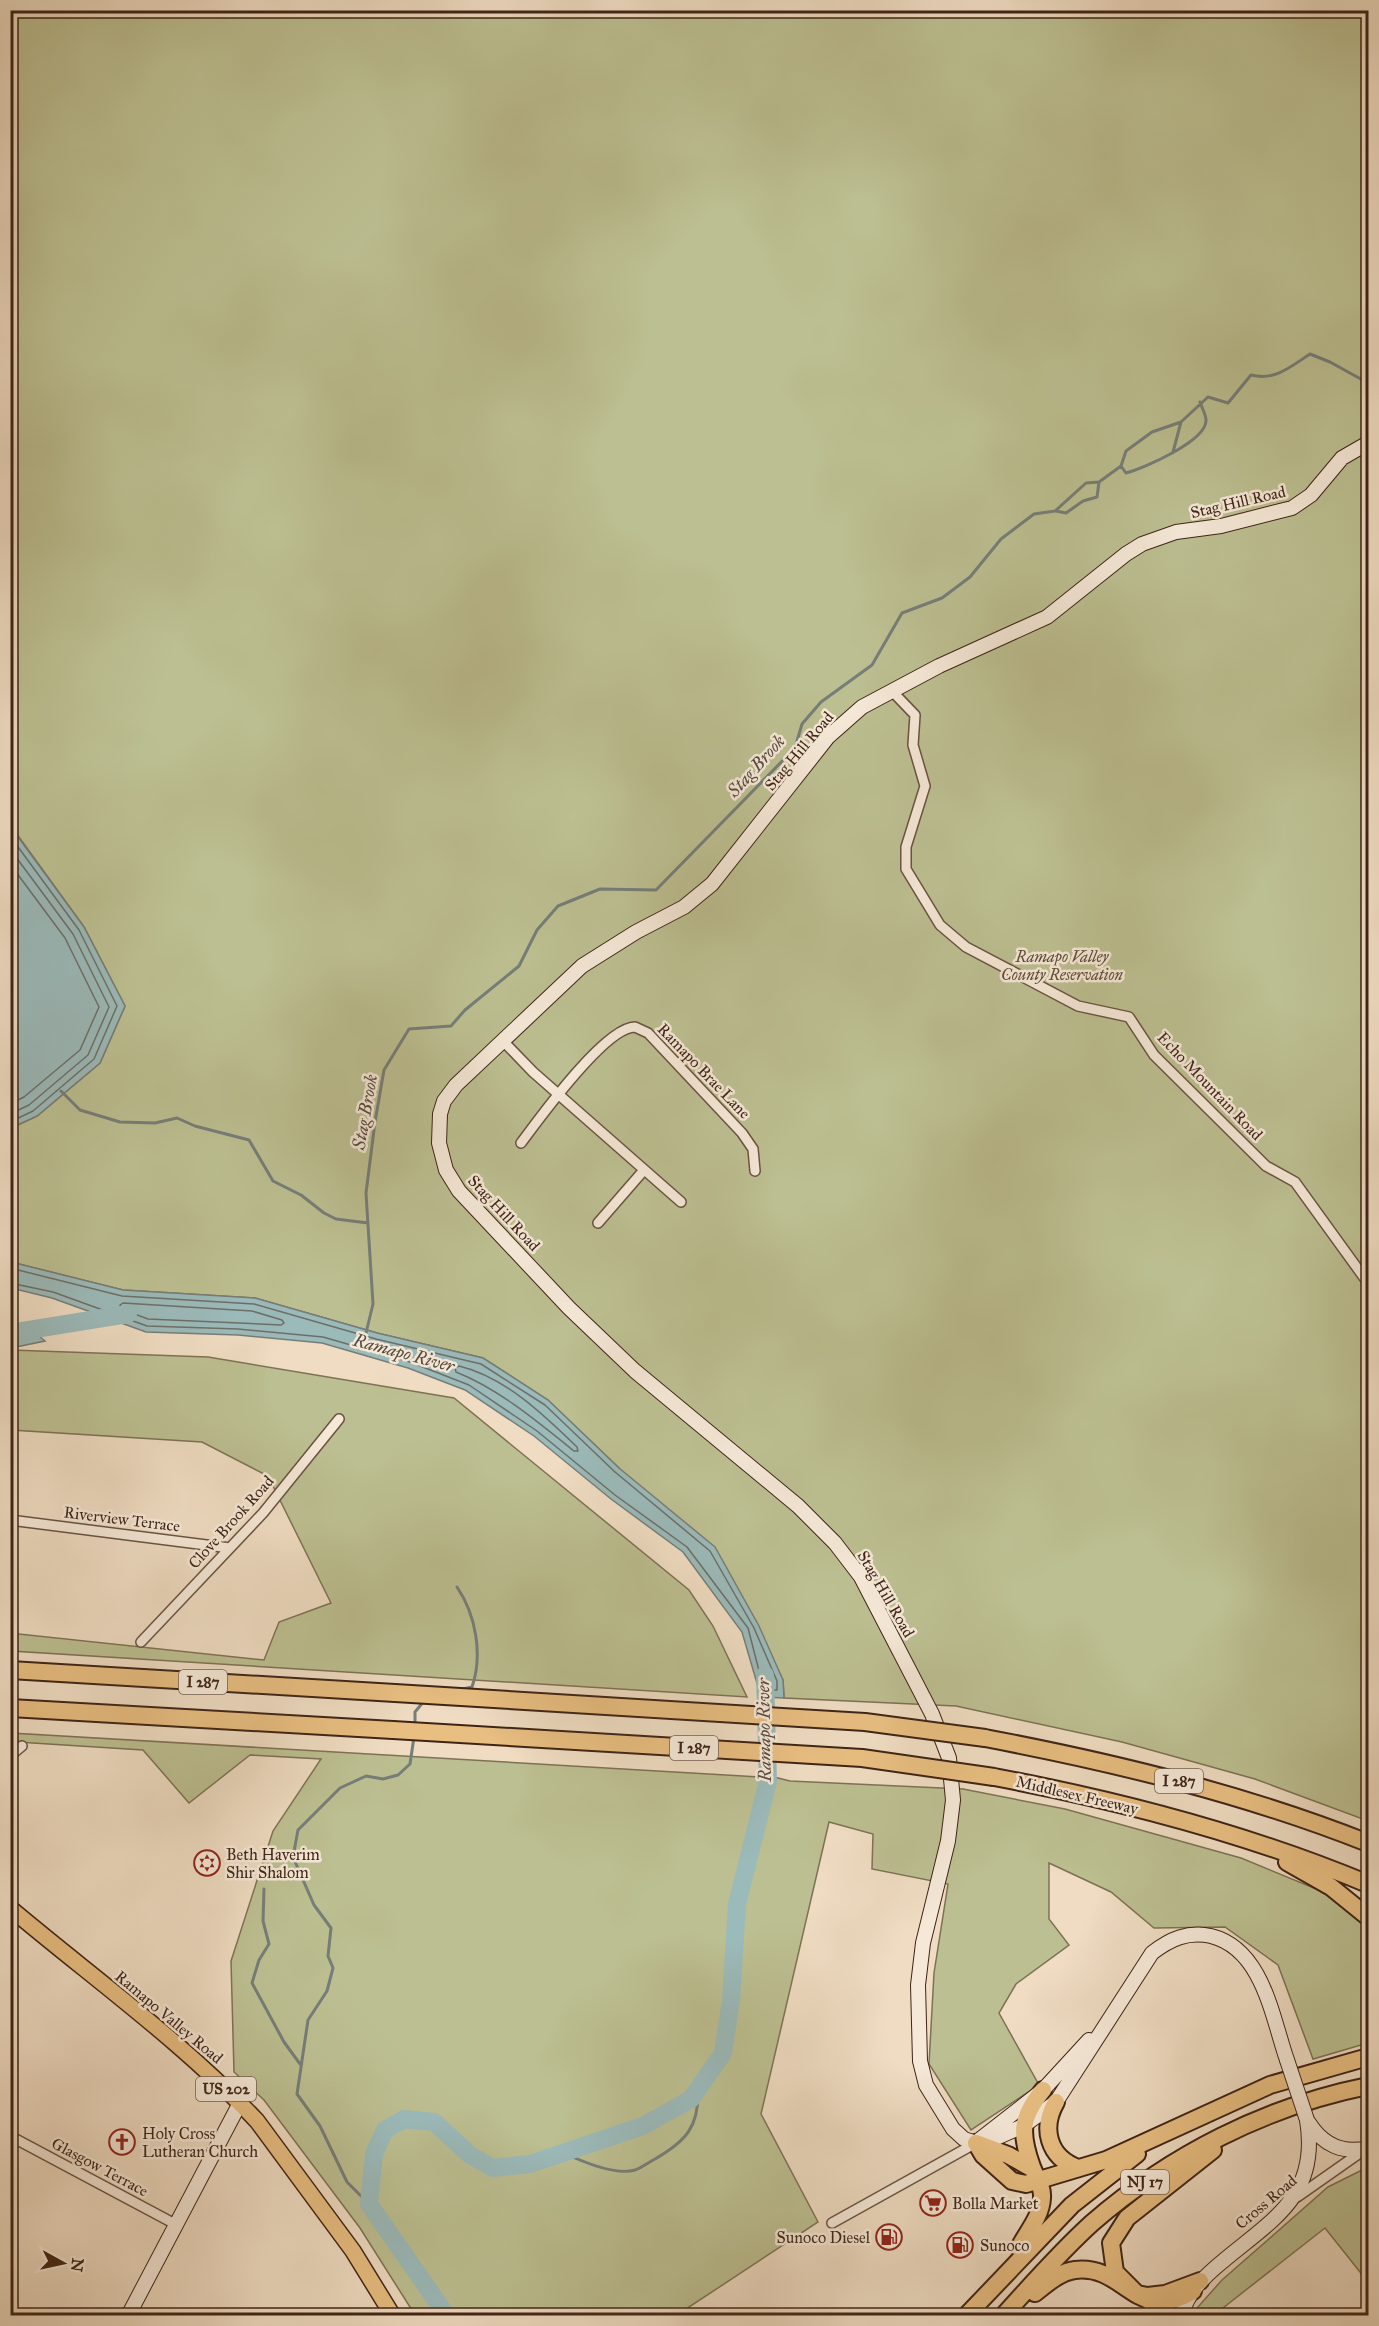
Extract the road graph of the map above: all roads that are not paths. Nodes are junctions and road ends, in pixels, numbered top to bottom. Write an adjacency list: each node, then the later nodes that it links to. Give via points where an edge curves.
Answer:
1 (1368, 443): 2 (street, Stag Hill Road, via 1342,458 1311,495 1292,508 1221,526 1176,532 1142,544 1039,622)
2 (891, 690): 3 (street, Stag Hill Road, via 862,707 828,737 712,885 684,907 582,966); 10 (street, Echo Mountain Road, via 915,715 913,745 925,786 906,847 906,869 940,925 966,947 1078,1006 1129,1017 1154,1055 1266,1166 1295,1182)
3 (504, 1042): 4 (street); 37 (street, Stag Hill Road, via 444,1101 439,1143 452,1181 569,1308 635,1371 798,1506 836,1543 861,1578 943,1738 953,1781 952,1820 918,1985 920,2061 926,2085 953,2129)
4 (557, 1094): 5 (street, Ramapo Brae Lane); 6 (street); 7 (street, Ramapo Brae Lane, via 619,1032 639,1028 742,1132 753,1149)
5 (521, 1143)
6 (644, 1170): 8 (street); 9 (street)
7 (755, 1171)
8 (681, 1202)
9 (598, 1223)
10 (1368, 1283)
11 (339, 1419): 13 (street, Clove Brook Road)
12 (10, 1520): 13 (street, Riverview Terrace)
13 (230, 1548): 14 (street, Clove Brook Road)
14 (141, 1642)
15 (10, 1670): 20 (highway, I 287, bridge, via 901,1725 1101,1761 1197,1785)
16 (10, 1708): 19 (highway, Middlesex Freeway / I 287, bridge, via 862,1758 994,1777)
17 (22, 1746): 18 (street)
18 (10, 1756)
19 (1160, 1814): 21 (highway, I 287, via 1280,1850); 23 (highway, via 1301,1869)
20 (1368, 1843)
21 (1368, 1884)
22 (10, 1908): 30 (main road, Ramapo Valley Road / US 202, via 200,2065)
23 (1368, 1917)
24 (1106, 2021): 27 (street); 29 (street); 32 (street, bridge, via 1152,1953 1167,1941 1187,1935 1226,1940 1253,1968)
25 (1368, 2057): 34 (highway, NJ 17, via 1270,2085)
26 (1368, 2086): 31 (highway, NJ 17)
27 (1043, 2090): 35 (highway, via 1030,2105); 37 (street)
28 (1368, 2096): 31 (highway)
29 (1056, 2102): 35 (street); 39 (highway, via 1048,2119 1048,2138 1059,2158)
30 (240, 2103): 43 (street); 49 (main road, Ramapo Valley Road / US 202, via 353,2251)
31 (1281, 2112): 33 (highway, NJ 17)
32 (1307, 2120): 38 (street, via 1331,2145 1350,2150); 41 (street, via 1309,2165 1301,2187)
33 (1252, 2122): 46 (highway, via 1119,2226 1111,2243 1112,2262 1115,2272); 51 (highway, NJ 17, via 1175,2162 1110,2208 1071,2243)
34 (1185, 2124): 39 (highway, via 1106,2160); 44 (highway, NJ 17, via 1093,2187)
35 (1023, 2126): 37 (street); 40 (highway)
36 (10, 2136): 43 (street, Glasgow Terrace)
37 (976, 2143): 40 (highway, via 1008,2155); 42 (street)
38 (1368, 2148): 41 (street, Cross Road)
39 (1078, 2168): 40 (highway)
40 (1036, 2175): 44 (highway, via 1042,2191 1040,2210)
41 (1286, 2207): 45 (street, Cross Road)
42 (832, 2223)
43 (175, 2224): 48 (street)
44 (1008, 2270): 50 (highway, NJ 17)
45 (1197, 2286): 46 (highway, via 1165,2294); 47 (highway, via 1173,2307); 53 (street)
46 (1137, 2294): 47 (highway)
47 (1153, 2312): 52 (highway, via 1104,2276 1075,2270 1052,2280)
48 (128, 2316)
49 (393, 2316)
50 (966, 2316)
51 (1003, 2316)
52 (1008, 2316)
53 (1182, 2316)

